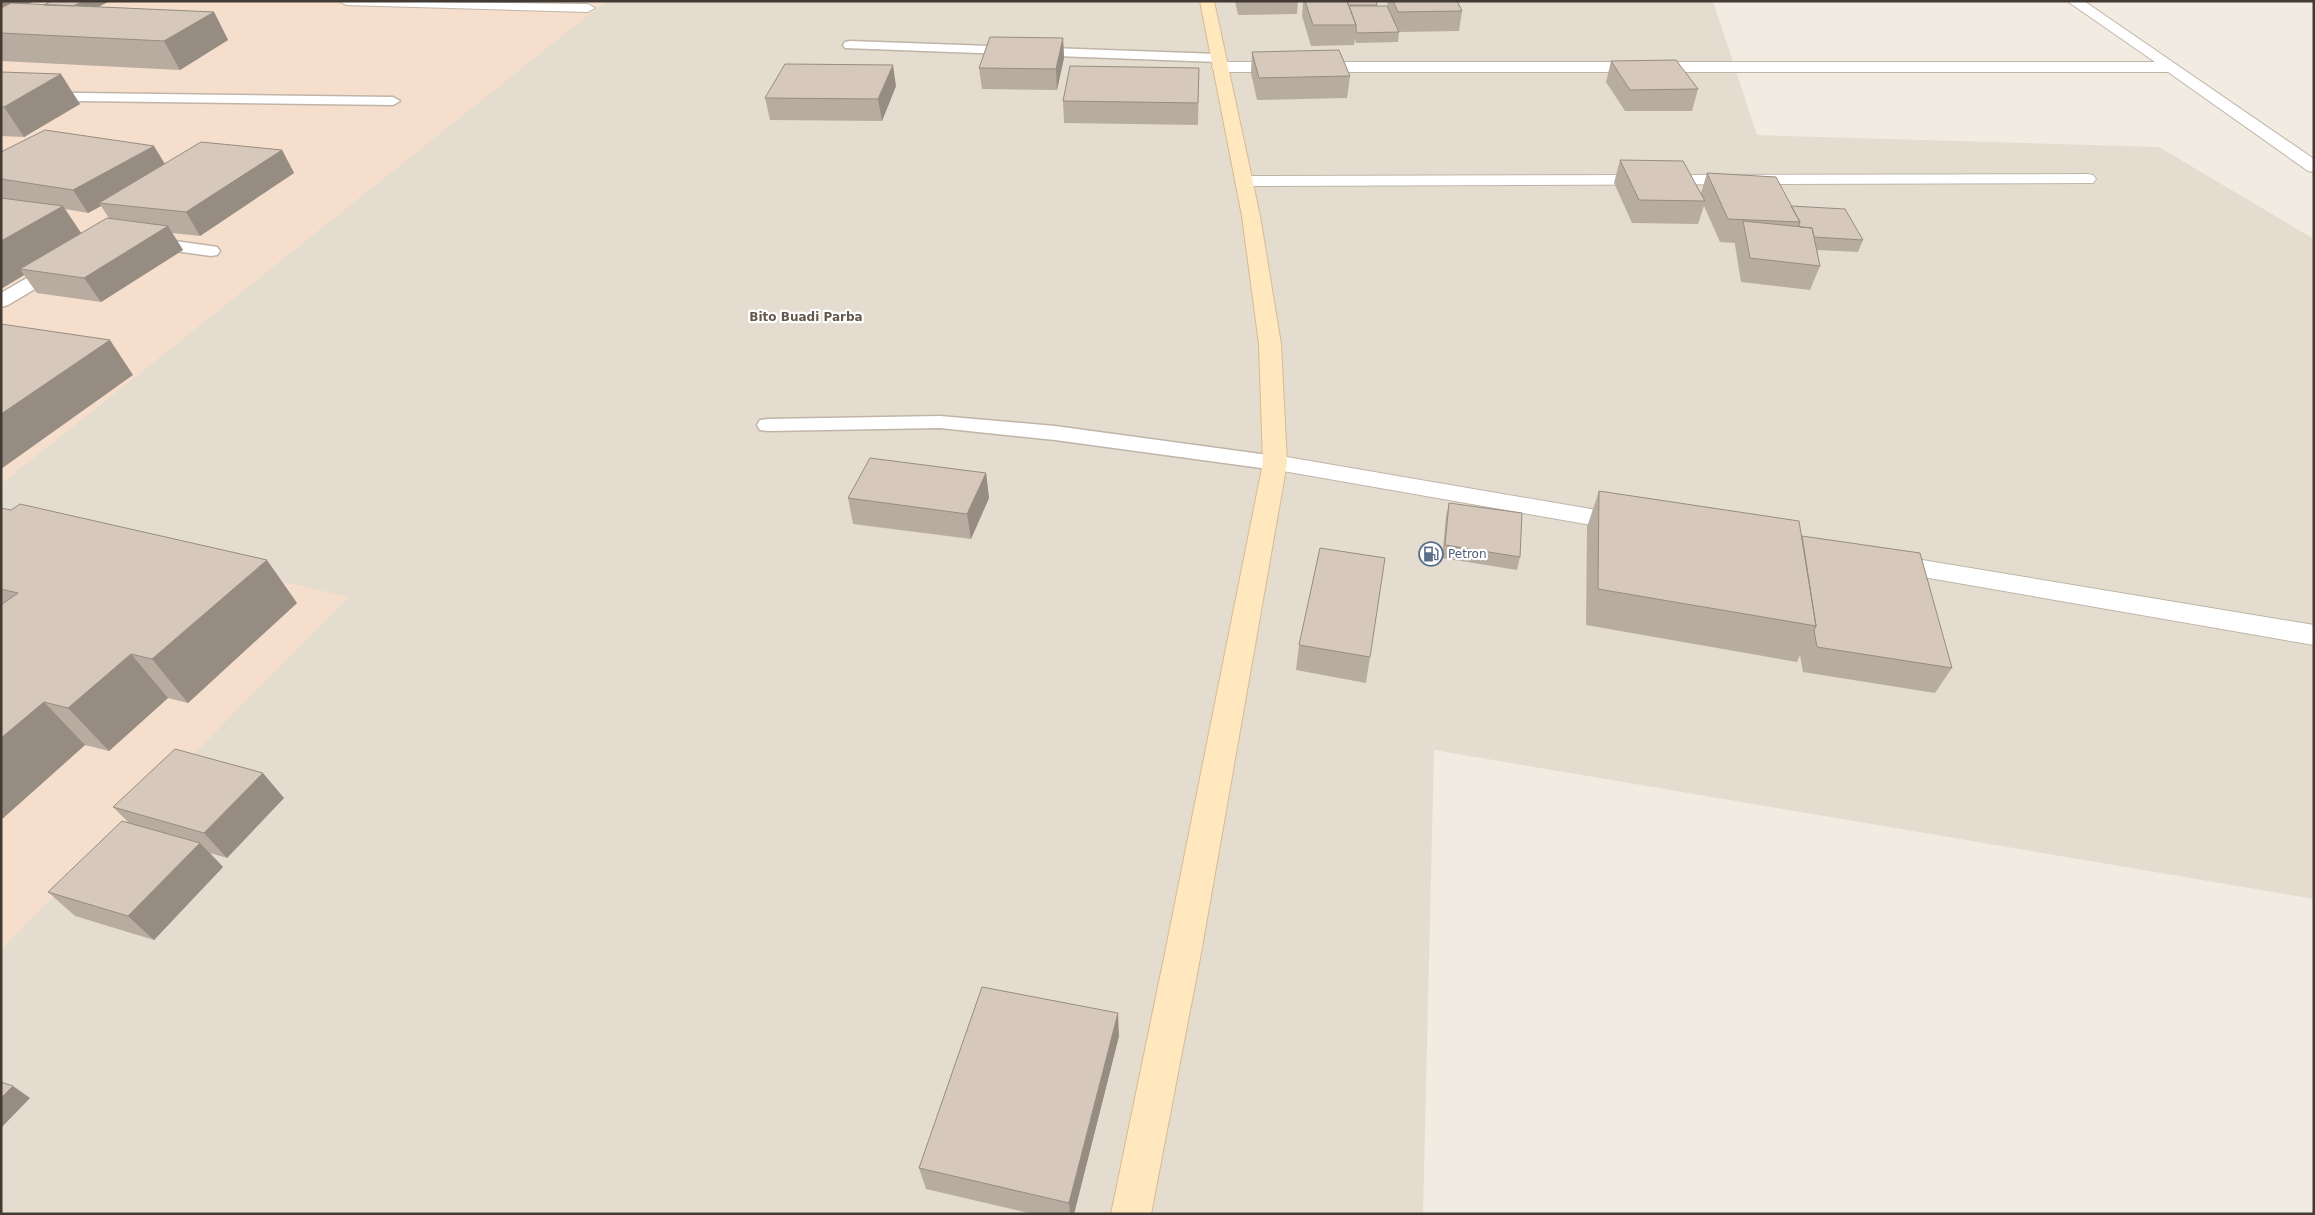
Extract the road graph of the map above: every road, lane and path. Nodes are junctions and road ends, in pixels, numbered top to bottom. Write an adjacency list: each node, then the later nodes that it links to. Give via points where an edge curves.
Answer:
1 (346, 1): 4 (street)
2 (1207, 1): 6 (main road)
3 (2074, 1): 7 (street)
4 (588, 8)
5 (850, 44): 6 (lane)
6 (1219, 63): 7 (street); 12 (main road)
7 (2172, 67): 10 (street)
8 (1, 96): 9 (lane)
9 (392, 101)
10 (2314, 167)
11 (2087, 179): 12 (street)
12 (1244, 181): 18 (main road, via 1270,344)
13 (128, 240): 14 (lane)
14 (211, 251)
15 (76, 257): 16 (lane)
16 (1, 301)
17 (768, 425): 18 (lane, via 940,422 1055,433)
18 (1275, 463): 19 (street); 22 (main road)
19 (1652, 527)
20 (1865, 559): 21 (street)
21 (2314, 635)
22 (1131, 1214)

